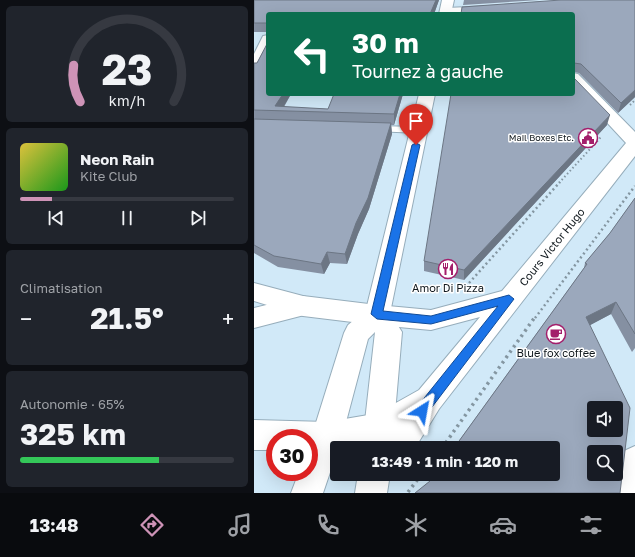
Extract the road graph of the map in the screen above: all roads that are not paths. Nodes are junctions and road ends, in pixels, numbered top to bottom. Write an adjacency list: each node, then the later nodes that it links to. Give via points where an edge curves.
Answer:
1 (448, 0): 3 (street)
2 (504, 9): 4 (street)
3 (446, 12)
4 (460, 12)
5 (254, 37): 6 (street)
6 (266, 38)
7 (266, 42): 8 (street)
8 (254, 68)
9 (575, 80): 13 (street)
10 (428, 96): 12 (street)
11 (364, 128): 12 (lane)
12 (419, 130): 17 (street)
13 (635, 143): 15 (street, Cours Victor Hugo)
14 (254, 292): 16 (street)
15 (509, 299): 17 (street, via 431,320); 21 (street, Cours Victor Hugo, via 429,399)
16 (303, 306): 17 (street); 18 (street)
17 (377, 314): 20 (street, via 357,333); 21 (street, via 389,332)
18 (254, 318)
19 (254, 435): 20 (street)
20 (326, 437): 21 (street); 23 (street)
21 (385, 441)
22 (635, 462): 24 (street)
23 (308, 493)
24 (632, 493)

